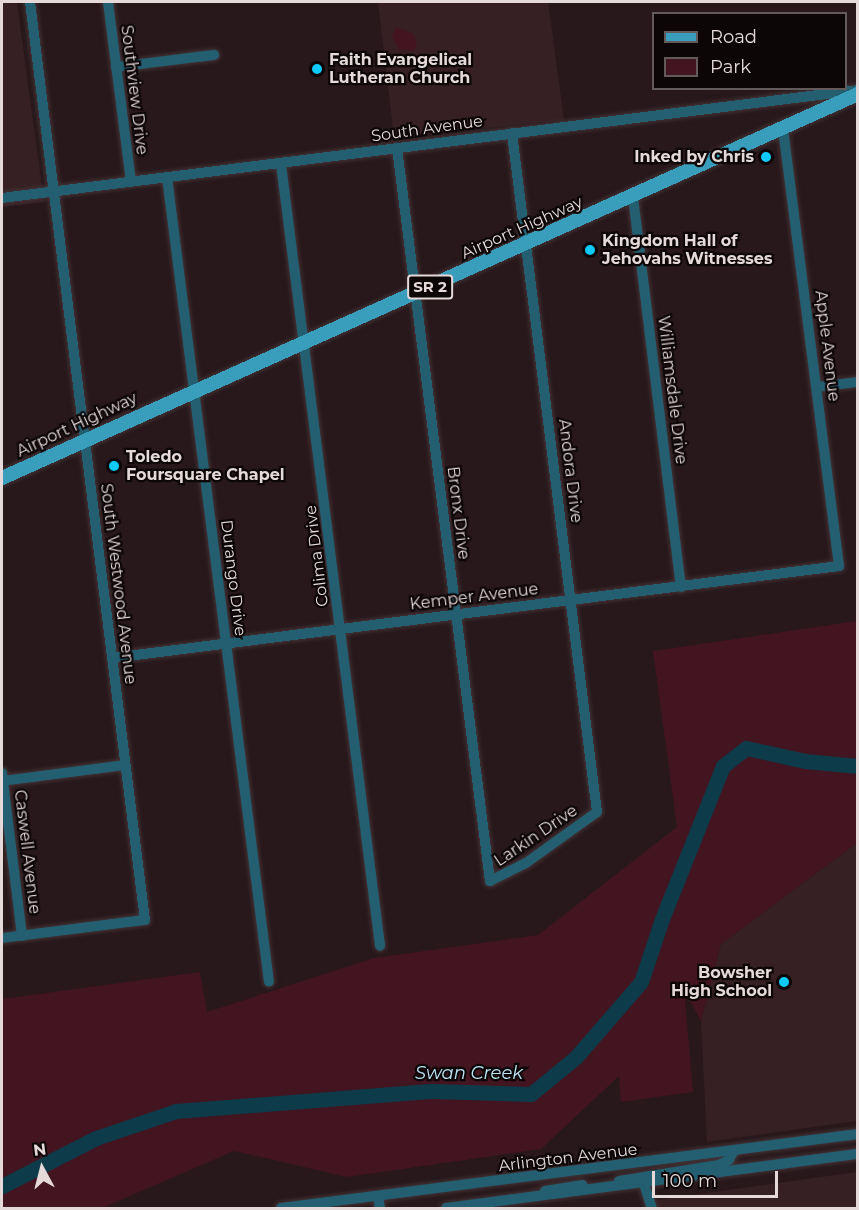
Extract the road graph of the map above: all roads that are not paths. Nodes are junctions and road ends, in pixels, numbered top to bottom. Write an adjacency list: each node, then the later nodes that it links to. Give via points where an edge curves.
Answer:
1 (30, 2): 13 (street, South Westwood Avenue)
2 (108, 2): 4 (street, Southview Drive)
3 (214, 56): 4 (street)
4 (116, 68): 12 (street, Southview Drive)
5 (858, 90): 8 (street, South Avenue)
6 (858, 94): 7 (main road, Airport Highway / SR 2)
7 (783, 130): 14 (main road, Airport Highway / SR 2); 20 (street, Apple Avenue)
8 (512, 133): 9 (street, South Avenue); 16 (street, Andora Drive)
9 (398, 148): 10 (street, South Avenue); 17 (street, Bronx Drive)
10 (281, 164): 11 (street, South Avenue); 18 (street, Colima Drive)
11 (167, 177): 12 (street, South Avenue); 21 (street, Durango Drive)
12 (130, 182): 13 (street, South Avenue)
13 (52, 192): 15 (street, South Avenue); 22 (street, South Westwood Avenue)
14 (633, 197): 16 (main road, Airport Highway / SR 2); 25 (street, Williamsdale Drive)
15 (2, 198)
16 (527, 244): 17 (main road, Airport Highway / SR 2); 26 (street, Andora Drive)
17 (416, 293): 18 (main road, Airport Highway / SR 2); 27 (street, Bronx Drive)
18 (306, 342): 21 (main road, Airport Highway / SR 2); 28 (street, Colima Drive)
19 (858, 382): 20 (street)
20 (817, 387): 24 (street, Apple Avenue)
21 (194, 391): 22 (main road, Airport Highway / SR 2); 29 (street, Durango Drive)
22 (84, 440): 23 (main road, Airport Highway / SR 2); 30 (street, South Westwood Avenue)
23 (2, 478)
24 (839, 566): 25 (street, Kemper Avenue)
25 (681, 586): 26 (street, Kemper Avenue)
26 (571, 600): 27 (street, Kemper Avenue); 33 (street, Andora Drive)
27 (456, 614): 28 (street, Kemper Avenue); 34 (street, Bronx Drive)
28 (341, 629): 29 (street, Kemper Avenue); 37 (street, Colima Drive)
29 (226, 644): 30 (street, Kemper Avenue); 38 (street, Durango Drive)
30 (112, 658): 31 (street, South Westwood Avenue)
31 (125, 765): 32 (street); 35 (street, South Westwood Avenue, via 145,921)
32 (2, 778): 35 (street, Caswell Avenue)
33 (597, 812): 34 (street, Larkin Drive, via 526,863)
34 (490, 881)
35 (22, 936): 36 (street)
36 (2, 938)
37 (380, 946)
38 (269, 982)
39 (858, 1134): 40 (street, Arlington Avenue)
40 (733, 1152): 43 (street, Arlington Avenue); 44 (street, via 729,1160 719,1165 559,1187)
41 (858, 1154): 42 (street)
42 (644, 1184): 44 (street); 48 (street)
43 (378, 1196): 45 (street, Arlington Avenue); 46 (street)
44 (498, 1202): 47 (street)
45 (281, 1209)
46 (380, 1209)
47 (446, 1209)
48 (652, 1209)

